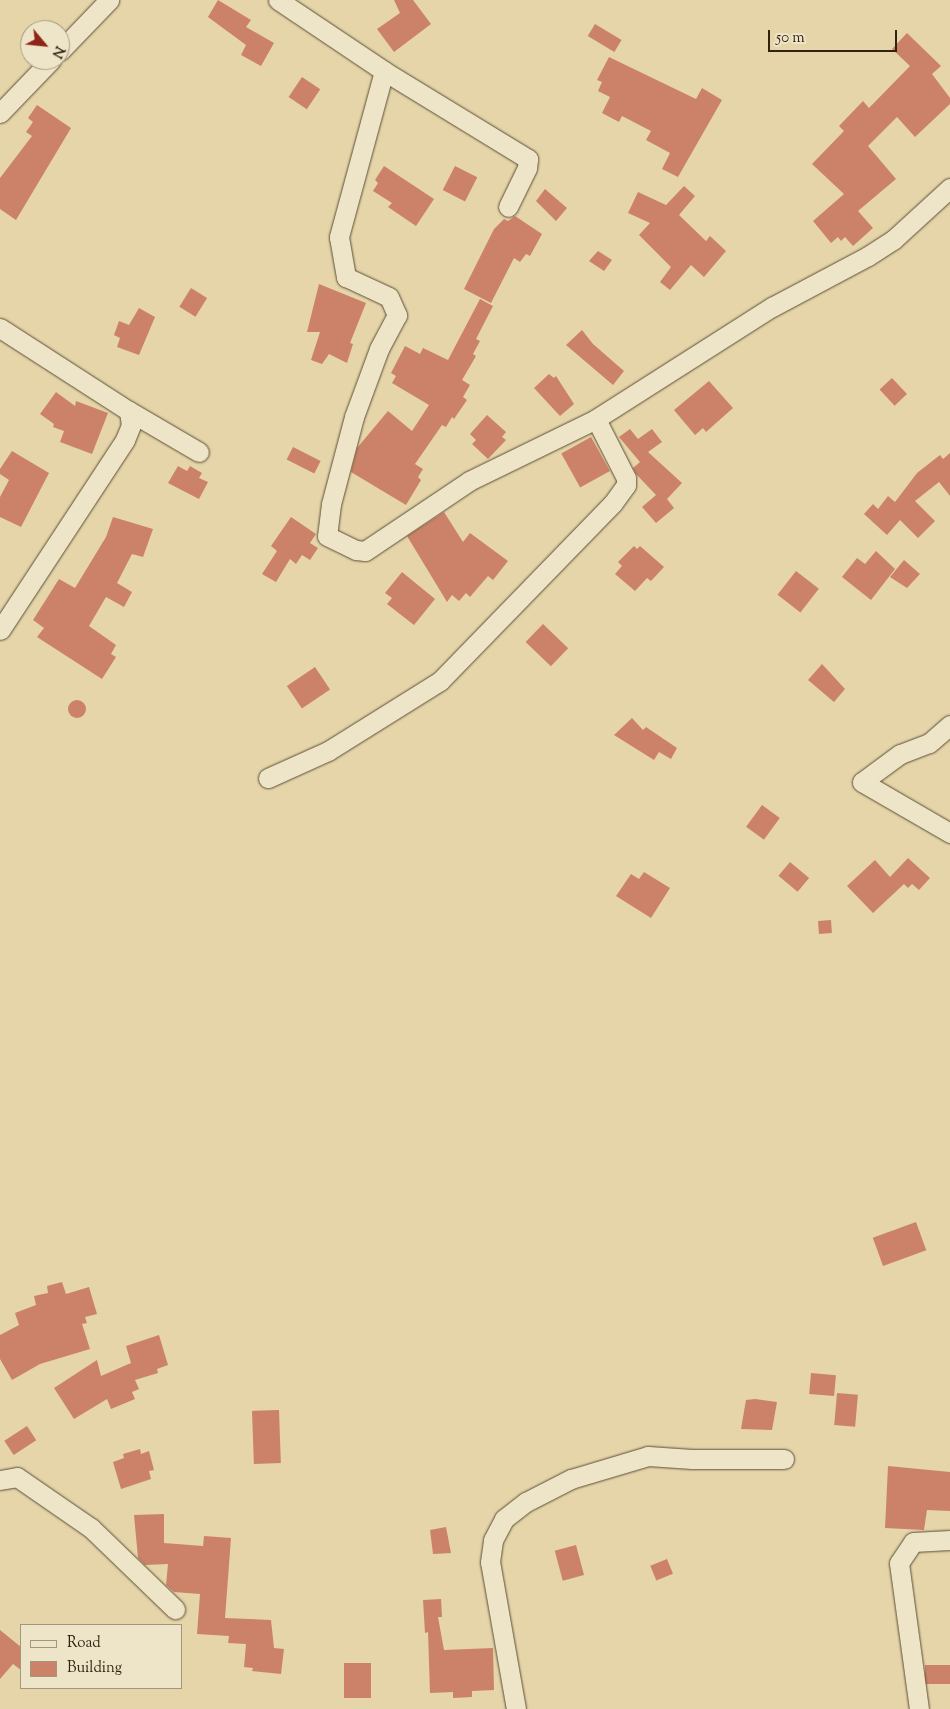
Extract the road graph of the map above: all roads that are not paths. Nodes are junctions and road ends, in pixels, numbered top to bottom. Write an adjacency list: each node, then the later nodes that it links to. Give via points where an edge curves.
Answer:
1 (109, 0): 3 (street)
2 (278, 0): 5 (street)
3 (70, 41)
4 (41, 70): 6 (street)
5 (384, 71): 8 (street, via 528,159 525,175); 11 (street, via 339,237 346,277 389,297 397,315 379,349 354,417 331,504 327,536 356,550 365,550 469,481)
6 (0, 113)
7 (950, 188): 11 (street, via 892,240 868,256 772,307)
8 (508, 207)
9 (0, 328): 10 (street)
10 (129, 412): 12 (street); 13 (street, via 131,425 125,440)
11 (596, 419): 15 (street, via 626,478 626,486 613,503 440,681 328,751)
12 (199, 452)
13 (0, 630)
14 (950, 725): 16 (street, via 930,743 900,754 862,782)
15 (268, 778)
16 (950, 833)
17 (784, 1459): 21 (street, via 648,1456 570,1479 526,1502 504,1519 493,1540 490,1562)
18 (0, 1480): 20 (street, via 17,1477 91,1528)
19 (950, 1540): 22 (street, via 912,1542 899,1563)
20 (175, 1609)
21 (516, 1709)
22 (919, 1709)

